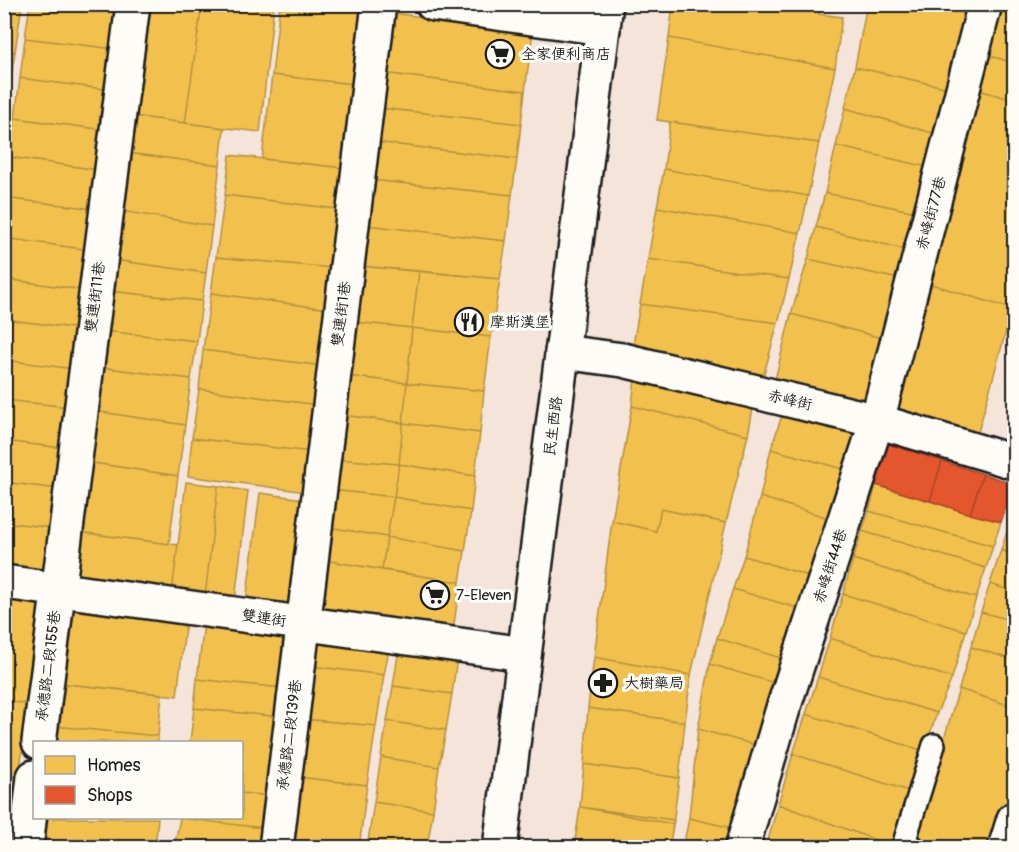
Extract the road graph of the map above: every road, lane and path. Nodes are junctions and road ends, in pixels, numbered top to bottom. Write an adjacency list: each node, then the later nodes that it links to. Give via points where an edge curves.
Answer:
1 (133, 4): 10 (street, 雙連街11巷)
2 (380, 4): 11 (street, 雙連街1巷)
3 (433, 4): 5 (street)
4 (985, 4): 7 (street, 赤峰街77巷)
5 (605, 16): 6 (street, 民生西路)
6 (562, 352): 7 (street, 赤峰街, via 622,360); 12 (street, 民生西路)
7 (877, 421): 8 (street, 赤峰街); 20 (street, 赤峰街44巷)
8 (1014, 462)
9 (4, 582): 10 (street, 雙連街)
10 (58, 589): 11 (street, 雙連街); 13 (street, 承德路二段155巷)
11 (303, 623): 12 (street, 雙連街); 18 (street, 承德路二段139巷)
12 (524, 654): 19 (street, 民生西路)
13 (39, 741)
14 (933, 745): 21 (lane, via 904,843)
15 (33, 786): 17 (street)
16 (1014, 819): 22 (street)
17 (26, 848)
18 (276, 848)
19 (500, 848)
20 (742, 848)
21 (915, 848)
22 (1005, 848)

